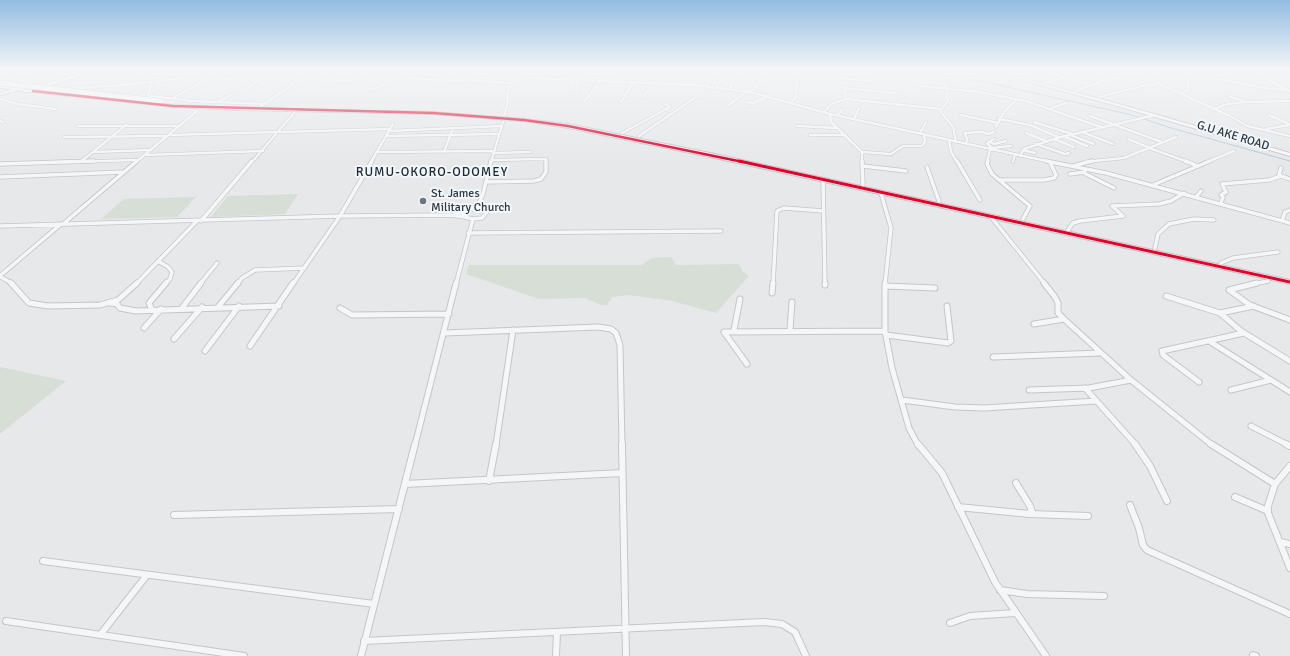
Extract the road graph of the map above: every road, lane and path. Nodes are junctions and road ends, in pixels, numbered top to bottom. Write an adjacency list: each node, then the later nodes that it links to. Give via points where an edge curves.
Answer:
1 (8, 100): 37 (street, via 17,104)
2 (108, 100): 38 (main road)
3 (136, 100): 24 (main road, bridge)
4 (168, 100): 32 (main road)
5 (181, 100): 25 (street)
6 (222, 100): 25 (street)
7 (272, 100): 34 (street)
8 (508, 100): 48 (street)
9 (622, 100): 26 (street)
10 (692, 100): 88 (street)
11 (737, 100): 33 (street)
12 (760, 100): 27 (street, via 753,103)
13 (779, 100): 29 (street)
14 (793, 100): 29 (street)
15 (844, 100): 45 (street, via 832,104)
16 (852, 100): 39 (street)
17 (948, 100): 39 (street)
18 (1016, 100): 35 (street); 54 (street)
19 (1098, 100): 51 (main road)
20 (1108, 100): 124 (main road, G.U AKE ROAD)
21 (1193, 100): 41 (street)
22 (1239, 100): 28 (street)
23 (1290, 101): 28 (street)
24 (158, 102): 32 (main road); 38 (main road)
25 (218, 102): 34 (street)
26 (620, 102)
27 (746, 102)
28 (1246, 102): 41 (street)
29 (790, 103): 45 (street)
30 (1066, 103): 40 (street)
31 (664, 104): 77 (street, via 670,107)
32 (206, 105): 34 (main road)
33 (729, 105)
34 (263, 106): 42 (main road)
35 (1043, 106): 40 (street); 44 (street)
36 (859, 108): 55 (street)
37 (55, 109)
38 (199, 109): 42 (main road); 65 (street)
39 (941, 109): 98 (street, via 941,114 953,127)
40 (1051, 109): 69 (street)
41 (1214, 109): 72 (street, via 1247,126)
42 (374, 110): 48 (main road, via 436,110); 147 (main road, via 478,116 568,126)
43 (842, 110): 49 (street)
44 (1036, 110)
45 (824, 112): 47 (street)
46 (294, 114): 74 (street)
47 (830, 114): 49 (street); 71 (street, via 830,121)
48 (504, 115): 77 (main road)
49 (837, 115): 55 (street)
50 (961, 115): 59 (street)
51 (1155, 115): 61 (street); 124 (main road)
52 (1269, 115): 62 (street)
53 (1090, 116): 61 (street)
54 (999, 118): 59 (street); 92 (street, via 1030,125)
55 (854, 119): 78 (street)
56 (504, 122): 66 (street)
57 (926, 122): 78 (street)
58 (1034, 122): 82 (street)
59 (998, 123): 68 (street)
60 (393, 124): 73 (street)
61 (1112, 124): 69 (street); 102 (street)
62 (1290, 124): 72 (street)
63 (126, 125): 64 (street); 65 (street); 91 (street)
64 (78, 126)
65 (179, 126): 83 (street)
66 (502, 126): 70 (street); 80 (street)
67 (797, 126): 71 (street)
68 (996, 127)
69 (1101, 127): 76 (street)
70 (453, 128): 73 (street); 84 (street)
71 (837, 128): 86 (street)
72 (1266, 129): 89 (street)
73 (389, 130): 74 (street); 87 (street)
74 (280, 132): 83 (street); 114 (street)
75 (994, 132): 103 (street, via 965,133)
76 (1082, 132): 82 (street); 106 (street)
77 (622, 133): 88 (main road)
78 (920, 133): 81 (street)
79 (1026, 133): 101 (street)
80 (499, 134): 84 (street); 119 (street)
81 (924, 134): 97 (street); 121 (street, via 925,142 922,146 903,146 891,154)
82 (1071, 134): 92 (street); 105 (street)
83 (168, 135): 91 (street); 112 (street)
84 (450, 135): 87 (street); 118 (street)
85 (810, 135): 86 (street)
86 (846, 135): 121 (street)
87 (386, 136): 117 (street)
88 (639, 136): 150 (main road)
89 (1290, 136)
90 (64, 137): 91 (street)
91 (111, 137): 116 (street)
92 (1061, 137): 95 (street); 108 (street)
93 (1176, 137): 102 (street)
94 (994, 139): 99 (street)
95 (1054, 139): 101 (street); 109 (street)
96 (1128, 139): 110 (street)
97 (949, 140): 98 (street); 157 (street, via 951,152)
98 (956, 142): 103 (street)
99 (990, 142): 100 (street); 111 (street, via 987,143)
100 (1006, 142)
101 (1046, 142): 104 (street)
102 (1162, 142): 110 (street)
103 (966, 144): 111 (street)
104 (1036, 144): 113 (street); 122 (street, via 1064,155)
105 (1094, 144)
106 (1113, 144)
107 (1010, 146): 111 (street)
108 (1087, 146)
109 (1074, 147)
110 (1149, 148): 135 (street, via 1124,158 1085,162); 136 (street)
111 (991, 149): 126 (street); 148 (street, via 989,169)
112 (151, 150): 116 (street); 125 (street)
113 (1023, 150): 123 (street); 127 (street)
114 (263, 151): 125 (street); 169 (street)
115 (1234, 151): 136 (street)
116 (93, 152): 130 (street)
117 (377, 152): 118 (street); 164 (street)
118 (444, 152): 119 (street)
119 (493, 152): 120 (street); 129 (street)
120 (530, 152)
121 (862, 152): 134 (street)
122 (1069, 152)
123 (1035, 153)
124 (1290, 154)
125 (145, 155): 128 (street)
126 (1015, 155): 127 (street); 131 (street)
127 (1020, 156): 132 (street)
128 (139, 160): 130 (street); 141 (street)
129 (491, 160): 149 (street); 149 (street, via 546,159 546,172 541,179 534,181)
130 (80, 162): 133 (street)
131 (1013, 162)
132 (1050, 162): 135 (street); 148 (street, via 1056,174 1054,178)
133 (0, 164)
134 (863, 166): 140 (street); 150 (street)
135 (1073, 166): 139 (street)
136 (1198, 166): 151 (street)
137 (927, 167): 158 (street)
138 (1281, 168): 144 (street)
139 (1087, 169): 142 (street); 151 (street)
140 (906, 171)
141 (125, 172): 145 (street); 172 (street)
142 (1084, 173): 143 (street); 152 (street)
143 (1070, 174)
144 (1281, 176): 146 (street); 159 (street, via 1269,180 1224,183 1222,184 1226,192 1221,195 1224,197)
145 (0, 177)
146 (1290, 179)
147 (823, 180): 154 (main road); 162 (street)
148 (999, 180): 167 (street, via 1030,206)
149 (486, 182): 160 (street)
150 (863, 185): 158 (main road)
151 (1153, 185): 155 (street)
152 (1114, 188)
153 (1201, 191): 156 (street)
154 (881, 193): 165 (main road); 187 (street, via 892,228)
155 (1184, 193): 156 (street); 174 (street, via 1171,201 1159,204 1112,206 1123,216 1080,221 1073,223)
156 (1197, 196): 159 (street)
157 (980, 200)
158 (939, 201): 167 (main road)
159 (1221, 203): 170 (street)
160 (477, 208): 163 (street, via 469,209); 166 (street, via 487,212 482,218)
161 (1290, 210): 170 (street, via 1285,212)
162 (823, 211): 186 (street); 189 (street, via 784,208 777,211)
163 (464, 215): 164 (street); 166 (street)
164 (340, 216): 169 (street); 182 (street)
165 (991, 217): 184 (main road); 206 (street, via 1055,297 1058,313)
166 (473, 219): 176 (street)
167 (1023, 219): 174 (main road)
168 (1214, 220): 177 (street, via 1194,219 1169,224 1158,234)
169 (199, 221): 172 (street); 179 (street)
170 (1282, 221): 171 (street)
171 (1290, 223)
172 (62, 224): 173 (street); 193 (street, via 1,276 14,284 26,301 34,305)
173 (0, 226)
174 (1068, 230): 177 (main road)
175 (721, 231): 176 (street)
176 (468, 233): 205 (street)
177 (1156, 248): 180 (main road)
178 (1278, 252): 180 (street, via 1233,258)
179 (158, 261): 193 (street, via 124,296); 203 (street, via 172,272 170,279 149,304)
180 (1221, 263): 183 (main road)
181 (217, 264): 200 (street)
182 (305, 268): 195 (street); 199 (street, via 255,270 242,278)
183 (1290, 277)
184 (1268, 278): 185 (main road); 197 (street, via 1268,281 1229,290)
185 (1290, 282)
186 (825, 285)
187 (885, 286): 188 (street); 214 (street)
188 (935, 288)
189 (772, 293)
190 (1166, 296): 204 (street)
191 (740, 299): 211 (street)
192 (792, 302): 212 (street)
193 (110, 303): 203 (street, via 136,311)
194 (239, 306): 195 (street); 199 (street); 219 (street)
195 (279, 306): 218 (street)
196 (947, 306): 214 (street, via 951,341 948,343)
197 (1254, 306): 204 (street); 207 (street)
198 (202, 307): 199 (street); 200 (street); 216 (street)
199 (218, 307)
200 (182, 308): 202 (street)
201 (340, 308): 205 (street, via 352,314)
202 (161, 309): 203 (street); 209 (street)
203 (152, 310)
204 (1220, 313): 215 (street)
205 (449, 314): 213 (street)
206 (1064, 319): 208 (street); 220 (street)
207 (1290, 320)
208 (1034, 324)
209 (144, 328)
210 (513, 330): 213 (street); 236 (street, via 598,327 611,328 616,333 620,345); 237 (street, via 502,413)
211 (734, 330): 212 (street); 223 (street, via 724,333)
212 (790, 330): 214 (street)
213 (445, 333): 239 (street)
214 (886, 333): 231 (street, via 892,368)
215 (1244, 333): 217 (street); 222 (street)
216 (174, 339)
217 (1209, 341): 225 (street); 226 (street, via 1162,352)
218 (250, 346)
219 (205, 351)
220 (1100, 353): 221 (street); 224 (street)
221 (993, 356)
222 (1290, 361)
223 (747, 364)
224 (1131, 380): 227 (street); 240 (street, via 1204,440)
225 (1271, 380): 229 (street); 230 (street)
226 (1199, 382)
227 (1085, 388): 228 (street); 232 (street)
228 (1029, 390)
229 (1231, 390)
230 (1290, 392)
231 (902, 400): 232 (street, via 984,408); 244 (street, via 914,440 942,473)
232 (1096, 401): 242 (street, via 1136,445 1150,466)
233 (1252, 426): 234 (street)
234 (1290, 446)
235 (1290, 466): 240 (street)
236 (622, 473): 237 (street); 262 (street)
237 (489, 481): 239 (street)
238 (1016, 483): 247 (street, via 1030,506)
239 (405, 484): 245 (street)
240 (1275, 484): 246 (street)
241 (1235, 497): 246 (street)
242 (1167, 502)
243 (1130, 505): 259 (street, via 1147,550)
244 (958, 507): 247 (street); 255 (street)
245 (399, 509): 248 (street); 257 (street)
246 (1268, 511): 250 (street)
247 (1030, 514): 249 (street)
248 (174, 515)
249 (1088, 516)
250 (1280, 542): 251 (street); 253 (street)
251 (1290, 544)
252 (43, 561): 254 (street)
253 (1290, 568)
254 (147, 575): 257 (street); 264 (street)
255 (1000, 590): 256 (street, via 1027,594); 258 (street)
256 (1104, 596)
257 (374, 604): 265 (street)
258 (1015, 613): 261 (street, via 970,616); 271 (street)
259 (1290, 614)
260 (6, 621): 264 (street)
261 (950, 623)
262 (626, 628): 263 (street); 269 (street); 270 (street, via 764,622 782,624 795,632)
263 (557, 632): 265 (street); 268 (street)
264 (100, 635): 266 (street)
265 (364, 641): 267 (street)
266 (244, 656)
267 (361, 656)
268 (556, 656)
269 (626, 656)
270 (806, 656)
271 (1046, 656)

